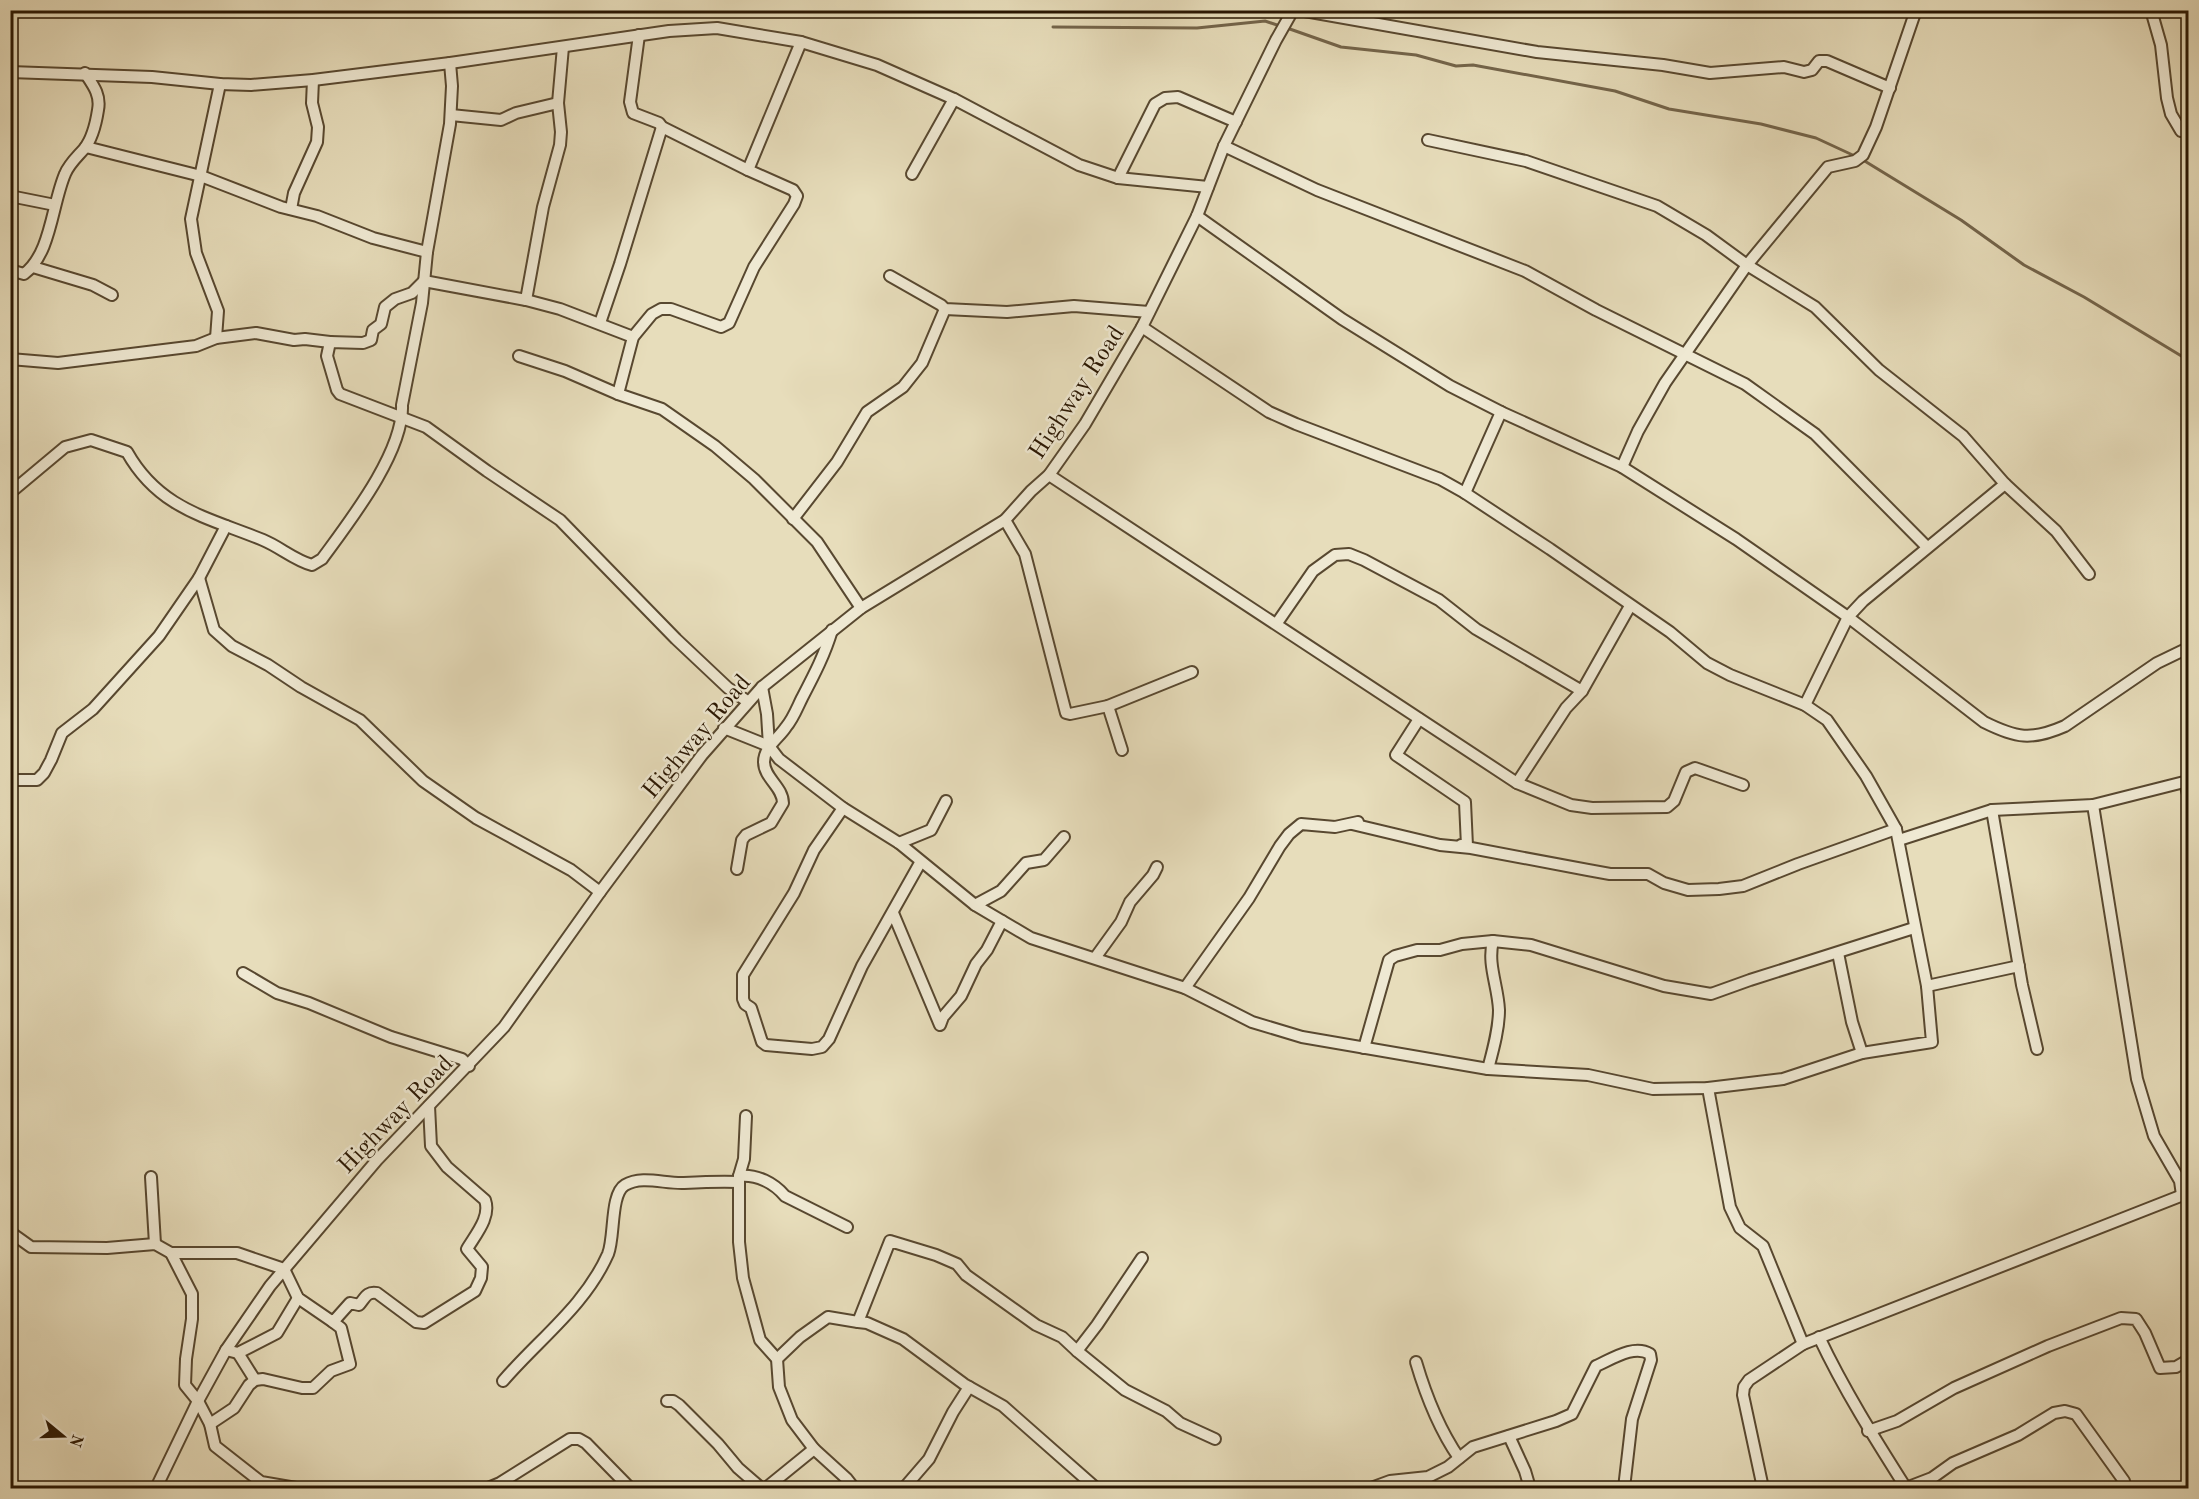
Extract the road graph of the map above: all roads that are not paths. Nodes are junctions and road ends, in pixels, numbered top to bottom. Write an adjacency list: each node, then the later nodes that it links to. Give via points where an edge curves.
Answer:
1 (1916, 10): 12 (street)
2 (2151, 10): 18 (street, via 2162,45 2171,114 2181,130)
3 (1294, 11): 12 (street, via 1537,52 1710,73 1784,67 1804,72 1812,70 1819,61 1827,61); 16 (street, Highway Road)
4 (639, 35): 5 (street, via 717,28); 6 (street); 17 (street, via 630,109)
5 (801, 42): 13 (street, via 877,65); 22 (street)
6 (563, 47): 7 (street); 14 (street)
7 (450, 63): 10 (street); 15 (street)
8 (10, 72): 9 (street)
9 (85, 73): 11 (street); 21 (street, via 98,91 99,107)
10 (313, 80): 11 (street); 29 (street, via 317,142)
11 (220, 84): 24 (street)
12 (1890, 88): 32 (street, via 1859,158 1828,167)
13 (954, 99): 23 (street); 25 (street, via 1079,165)
14 (558, 103): 15 (street, via 501,120); 38 (street, via 560,145 543,207)
15 (451, 115): 31 (street)
16 (1236, 122): 20 (street, Highway Road); 25 (street, via 1178,97 1165,98 1155,104)
17 (662, 127): 22 (street); 41 (street)
18 (2188, 132)
19 (1428, 140): 32 (street, via 1526,161 1657,206)
20 (1224, 146): 26 (street, Highway Road); 46 (street, via 1317,189 1525,271)
21 (86, 147): 24 (street); 28 (street, via 65,173)
22 (748, 171): 43 (street, via 793,190 797,196 754,267 729,323 721,327 689,314 661,309)
23 (912, 174)
24 (201, 176): 29 (street); 44 (street, via 192,229 196,253 218,311)
25 (1118, 178): 26 (street)
26 (1208, 187): 30 (street, Highway Road)
27 (10, 196): 28 (street)
28 (55, 205): 33 (street)
29 (291, 209): 31 (street)
30 (1197, 216): 40 (street, Highway Road); 50 (street, via 1342,319 1450,386)
31 (427, 252): 36 (street)
32 (1747, 265): 46 (street); 54 (street, via 1815,307 1879,370 1963,436)
33 (33, 267): 34 (street, via 24,274); 37 (street, via 93,285)
34 (10, 270)
35 (890, 276): 39 (street)
36 (424, 281): 38 (street); 45 (street, via 412,293 385,307 371,340); 51 (street)
37 (112, 295)
38 (526, 300): 41 (street)
39 (945, 309): 40 (street, via 1007,312 1074,306); 57 (street, via 922,363 903,387 867,412 837,462)
40 (1149, 312): 42 (street, Highway Road)
41 (600, 323): 43 (street)
42 (1142, 327): 53 (street, Highway Road, via 1085,424); 56 (street, via 1269,412 1440,479)
43 (633, 337): 49 (street)
44 (216, 338): 45 (street, via 256,333); 48 (street, via 196,346 58,363)
45 (330, 342): 51 (street, via 327,356 340,394)
46 (1686, 355): 52 (street, via 1665,383); 60 (street, via 1745,384 1815,434)
47 (519, 356): 49 (street)
48 (10, 359)
49 (618, 394): 57 (street, via 662,409 715,446)
50 (1501, 412): 52 (street); 56 (street)
51 (402, 417): 59 (street, via 378,475 322,559 312,565 302,562 266,541); 72 (street, via 441,436 560,520 675,639)
52 (1622, 467): 65 (street, via 1736,539)
53 (1049, 475): 58 (street, Highway Road); 66 (street)
54 (2005, 484): 60 (street); 61 (street, via 2056,531)
55 (10, 493): 59 (street, via 65,447 91,440 127,452 141,474 177,505)
56 (1465, 493): 63 (street)
57 (793, 519): 64 (street, via 817,542)
58 (1005, 520): 64 (street, Highway Road); 74 (street, via 1025,554 1064,710 1070,714)
59 (226, 525): 62 (street)
60 (1927, 548): 65 (street)
61 (2089, 574)
62 (199, 578): 79 (street, via 159,636 93,709 62,733 44,773 37,780); 95 (street, via 214,630 232,646 360,720 423,781 476,818 571,870)
63 (1630, 606): 71 (street); 73 (street, via 1707,663)
64 (861, 608): 67 (street, Highway Road)
65 (1848, 617): 68 (street, via 1984,722 2021,736 2041,735 2065,726 2149,668); 73 (street)
66 (1277, 624): 71 (street, via 1313,571 1335,555 1349,554 1439,600 1476,629); 75 (street)
67 (832, 630): 70 (street, Highway Road); 77 (street, via 824,656 787,727)
68 (2188, 648)
69 (1192, 672): 74 (street)
70 (762, 687): 72 (street, Highway Road); 77 (street)
71 (1582, 692): 81 (street, via 1566,708)
72 (747, 701): 76 (street, Highway Road)
73 (1805, 705): 89 (street, via 1827,720 1866,776)
74 (1108, 706): 78 (street)
75 (1419, 719): 81 (street); 88 (street, via 1396,755 1465,802 1467,846 1359,821)
76 (724, 728): 77 (street); 95 (street, Highway Road)
77 (769, 747): 86 (street); 94 (street, via 765,767 782,794 783,803 771,823 742,840)
78 (1122, 750)
79 (10, 780)
80 (2187, 782): 83 (street); 85 (street)
81 (1517, 783): 82 (street, via 1571,805 1620,809 1667,807 1674,801 1686,772 1695,768)
82 (1743, 785)
83 (2188, 794)
84 (946, 801): 91 (street, via 931,830)
85 (2093, 805): 87 (street); 117 (street, via 2137,1079 2154,1136)
86 (843, 808): 91 (street); 97 (street, via 814,850 794,893 743,975 743,999 751,1008 762,1042 771,1046 822,1047)
87 (1992, 810): 89 (street); 103 (street)
88 (1352, 824): 89 (street, via 1440,845 1610,874 1648,874 1688,890 1743,886 1798,864); 106 (street, via 1301,824 1289,834)
89 (1898, 835): 99 (street)
90 (1064, 837): 96 (street, via 1044,860 1026,863 1001,891)
91 (899, 843): 92 (street)
92 (920, 863): 96 (street); 97 (street)
93 (1157, 867): 102 (street)
94 (737, 869)
95 (600, 892): 110 (street, Highway Road, via 504,1027)
96 (975, 905): 98 (street)
97 (893, 913): 98 (street, via 940,1025 961,996)
98 (1002, 921): 102 (street, via 1031,938)
99 (1914, 928): 101 (street); 105 (street)
100 (1493, 941): 101 (street, via 1531,945 1665,986 1711,994); 107 (street, via 1417,950 1389,960); 111 (street, via 1490,953 1499,1010)
101 (1838, 953): 109 (street)
102 (1095, 958): 106 (street)
103 (2019, 966): 105 (street); 108 (street)
104 (243, 973): 110 (street, via 278,993 391,1037 462,1059)
105 (1927, 986): 109 (street, via 1932,1042)
106 (1185, 988): 107 (street, via 1252,1022 1302,1037)
107 (1365, 1048): 111 (street)
108 (2037, 1049)
109 (1862, 1053): 112 (street, via 1783,1079)
110 (469, 1066): 113 (street, Highway Road)
111 (1488, 1069): 112 (street, via 1588,1075 1653,1089)
112 (1708, 1088): 128 (street, via 1730,1207 1740,1228 1763,1246)
113 (429, 1107): 123 (street, Highway Road, via 377,1160); 125 (street, via 431,1146 487,1206 467,1249 482,1268 482,1278 475,1291 424,1323 416,1322 377,1293 368,1294 358,1305 350,1303)
114 (746, 1116): 116 (street)
115 (151, 1177): 120 (street)
116 (739, 1179): 118 (street, via 747,1175 762,1179 785,1196); 132 (street, via 743,1278 760,1340); 136 (street, via 637,1181 622,1186 610,1246 594,1280 564,1320)
117 (2185, 1194): 127 (street)
118 (847, 1227)
119 (10, 1232): 120 (street, via 31,1247)
120 (155, 1244): 121 (street)
121 (171, 1253): 123 (street, via 237,1253); 138 (street, via 192,1294 185,1385)
122 (1142, 1258): 130 (street)
123 (284, 1269): 124 (street); 129 (street, Highway Road)
124 (298, 1298): 125 (street); 131 (street, via 277,1334)
125 (333, 1322): 135 (street, via 341,1328 350,1364 331,1371 313,1388)
126 (858, 1322): 130 (street, via 890,1241 957,1264 966,1275 1036,1325 1062,1337); 132 (street, via 828,1317); 137 (street, via 903,1339)
127 (1820, 1337): 128 (street); 141 (street)
128 (1803, 1344): 158 (street, via 1744,1387)
129 (226, 1350): 131 (street); 138 (street, Highway Road)
130 (1077, 1351): 143 (street, via 1125,1390)
131 (238, 1353): 135 (street)
132 (777, 1359): 144 (street, via 779,1387 792,1420)
133 (2188, 1360): 141 (street, via 2176,1367 2160,1368 2136,1319 2121,1318 1985,1374 1897,1421)
134 (1416, 1362): 145 (street, via 1427,1398)
135 (255, 1380): 140 (street, via 234,1408)
136 (503, 1381)
137 (969, 1387): 153 (street, via 929,1459); 154 (street, via 1003,1406)
138 (198, 1401): 140 (street); 146 (street, Highway Road)
139 (667, 1401): 150 (street, via 679,1405)
140 (210, 1424): 147 (street, via 215,1446 261,1482)
141 (1868, 1431): 159 (street)
142 (1509, 1436): 145 (street, via 1473,1448); 156 (street); 157 (street, via 1572,1414 1596,1366 1643,1350 1651,1360 1632,1419)
143 (1215, 1439)
144 (814, 1449): 151 (street); 152 (street)
145 (1459, 1458): 155 (street, via 1428,1477 1390,1481)
146 (156, 1488)
147 (296, 1488)
148 (488, 1488): 149 (street, via 562,1443 579,1439)
149 (630, 1488)
150 (761, 1488)
151 (766, 1488)
152 (854, 1488)
153 (904, 1488)
154 (1096, 1488)
155 (1371, 1488)
156 (1530, 1488)
157 (1624, 1488)
158 (1763, 1488)
159 (1906, 1488): 160 (street, via 2065,1411 2076,1414 2124,1481)
160 (2125, 1488)

